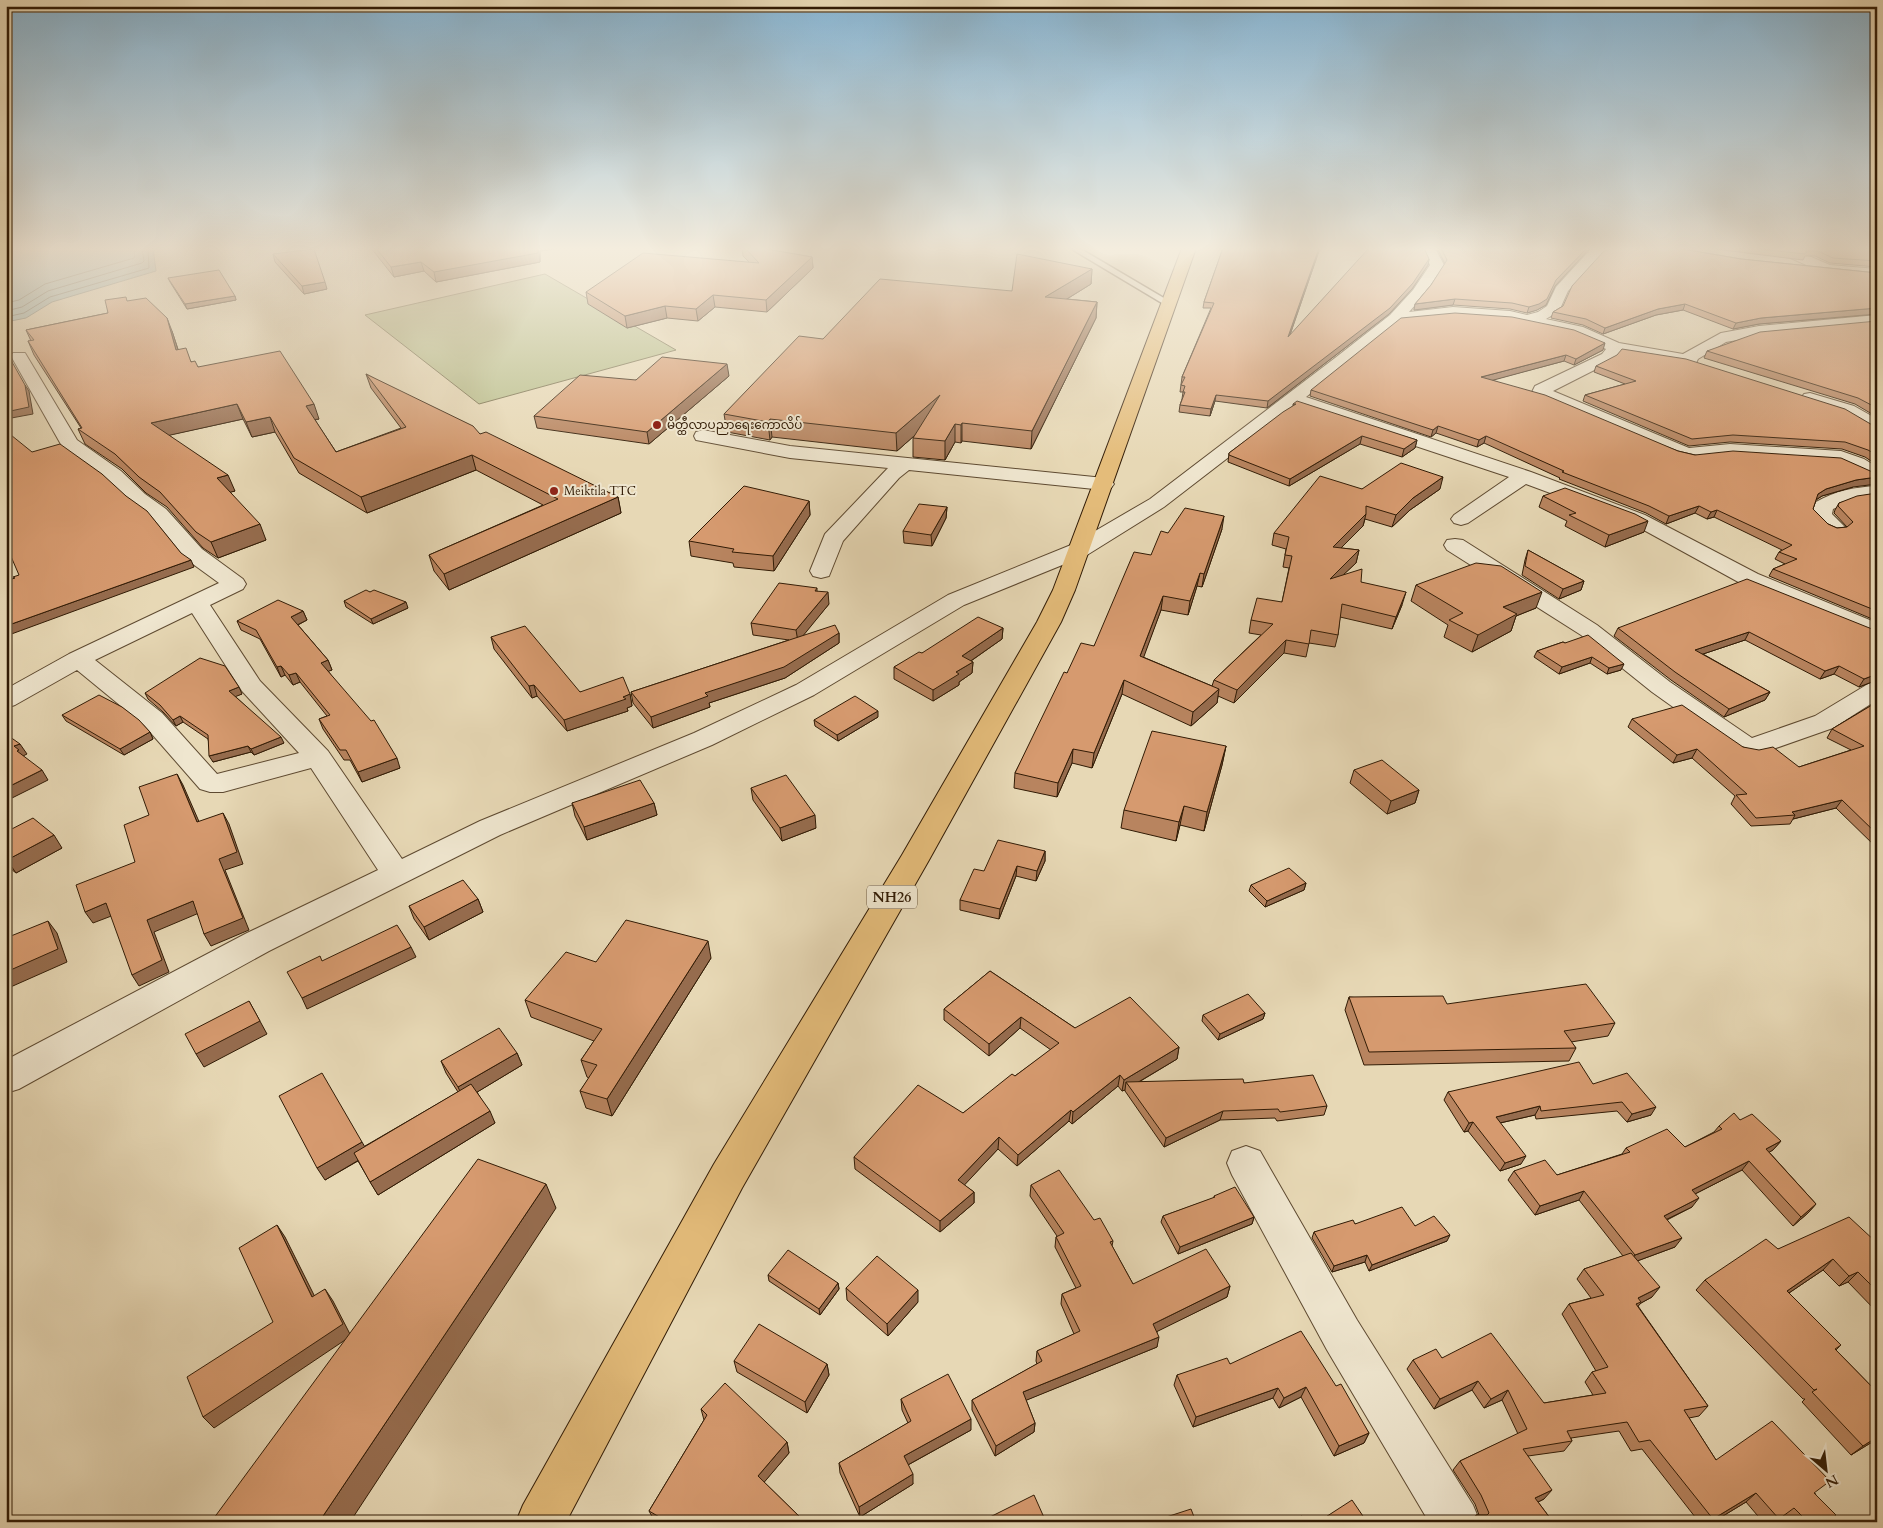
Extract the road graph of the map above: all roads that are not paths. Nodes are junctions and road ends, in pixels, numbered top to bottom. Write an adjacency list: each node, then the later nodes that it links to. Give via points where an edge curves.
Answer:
1 (1164, 319): 16 (highway, NH26)
2 (1392, 319): 10 (street)
3 (1526, 320): 5 (street, via 1577,330)
4 (1877, 320): 7 (street, via 1721,338)
5 (1615, 347): 7 (street); 14 (street, via 1608,357 1541,392 1683,452 1754,450 1841,457 1857,462)
6 (19, 356): 23 (street, via 70,444 159,513 194,554 235,584)
7 (1686, 359): 8 (street)
8 (1714, 368)
9 (1790, 392): 11 (street, via 1848,410)
10 (1293, 399): 15 (street); 21 (street, via 1157,504)
11 (1877, 427)
12 (703, 436): 13 (street, via 790,452)
13 (905, 464): 16 (street); 22 (street, via 833,539)
14 (1877, 475)
15 (1524, 476): 18 (street); 25 (street, via 1638,519 1750,578)
16 (1104, 484): 21 (highway, NH26)
17 (1877, 492): 19 (street, via 1834,499 1823,506 1821,514)
18 (1461, 519)
19 (1836, 529)
20 (1455, 545): 28 (street, via 1589,630 1661,687 1749,748 1824,722)
21 (1079, 550): 31 (street, via 956,600 805,690 712,735 490,828); 34 (highway, NH26, via 1049,622 914,860 728,1176)
22 (821, 571)
23 (197, 603): 27 (street); 30 (street, via 251,686)
24 (1877, 608): 25 (street)
25 (1850, 621): 26 (street)
26 (1877, 632)
27 (78, 659): 29 (street); 30 (street, via 153,719 210,783 223,783)
28 (1877, 689)
29 (6, 700)
30 (318, 757): 31 (street)
31 (396, 874): 32 (street, via 258,942)
32 (6, 1078)
33 (1246, 1163): 35 (street, via 1342,1335)
34 (540, 1522)
35 (1456, 1522)

